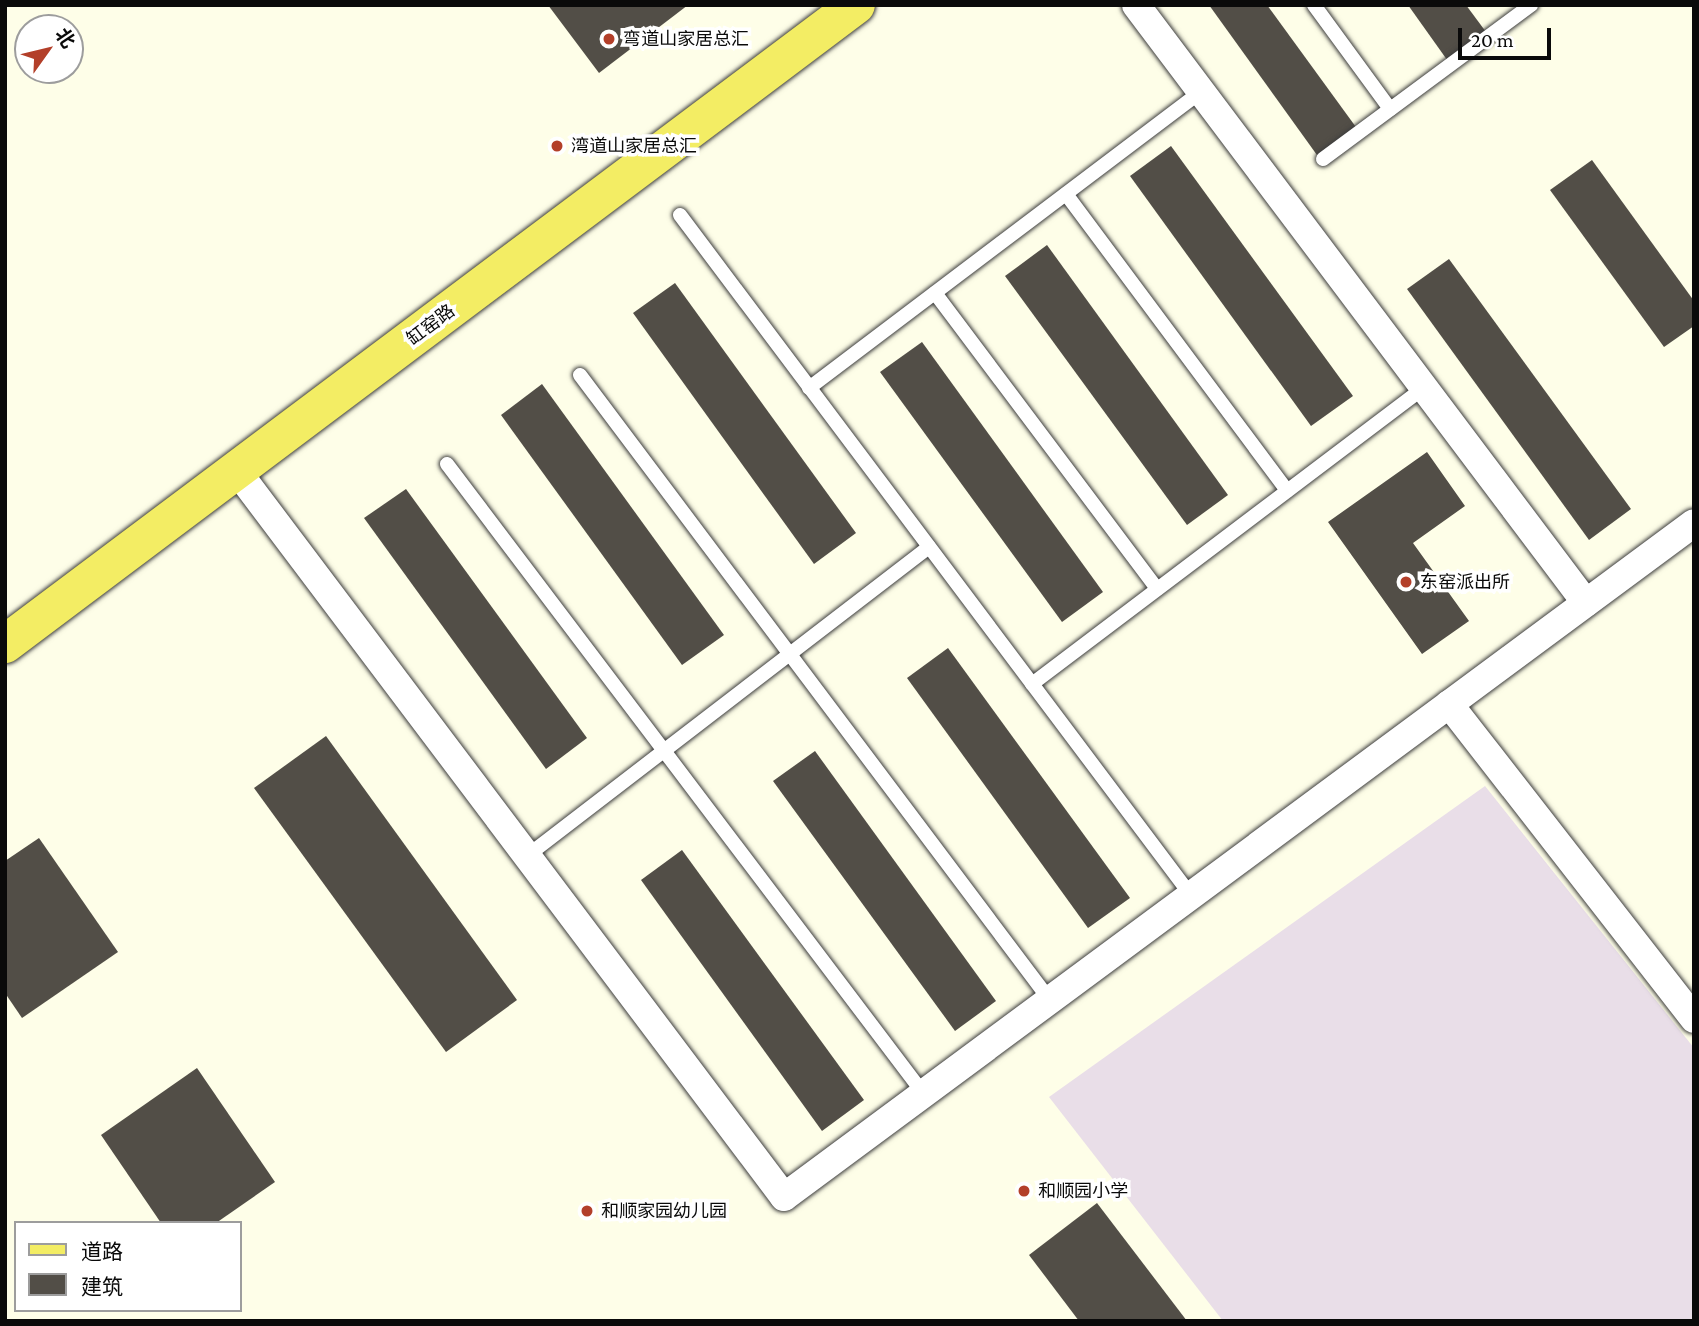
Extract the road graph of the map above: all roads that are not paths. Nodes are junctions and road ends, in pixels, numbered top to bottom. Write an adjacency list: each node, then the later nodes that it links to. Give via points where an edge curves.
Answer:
1 (856, 5): 15 (main road, 缸窑路)
2 (1136, 5): 5 (street)
3 (1314, 5): 6 (lane)
4 (1531, 5): 6 (lane)
5 (1201, 92): 8 (lane); 13 (street)
6 (1390, 109): 7 (lane)
7 (1323, 159)
8 (1066, 194): 10 (lane); 16 (lane)
9 (680, 215): 12 (lane)
10 (936, 293): 12 (lane); 19 (lane)
11 (580, 375): 22 (lane)
12 (809, 388): 18 (lane)
13 (1424, 388): 16 (lane); 20 (street)
14 (447, 464): 25 (lane)
15 (237, 471): 21 (main road, 缸窑路); 26 (street)
16 (1287, 491): 19 (lane)
17 (1694, 523): 20 (street)
18 (929, 547): 22 (lane); 23 (lane)
19 (1157, 589): 23 (lane)
20 (1587, 603): 24 (street)
21 (5, 644)
22 (790, 654): 25 (lane); 28 (lane)
23 (1032, 684): 27 (lane)
24 (1449, 704): 27 (street); 29 (street)
25 (664, 751): 26 (lane); 30 (lane)
26 (527, 856): 30 (street, via 784,1196)
27 (1190, 894): 28 (street)
28 (1049, 999): 30 (street)
29 (1694, 1019)
30 (923, 1093)

